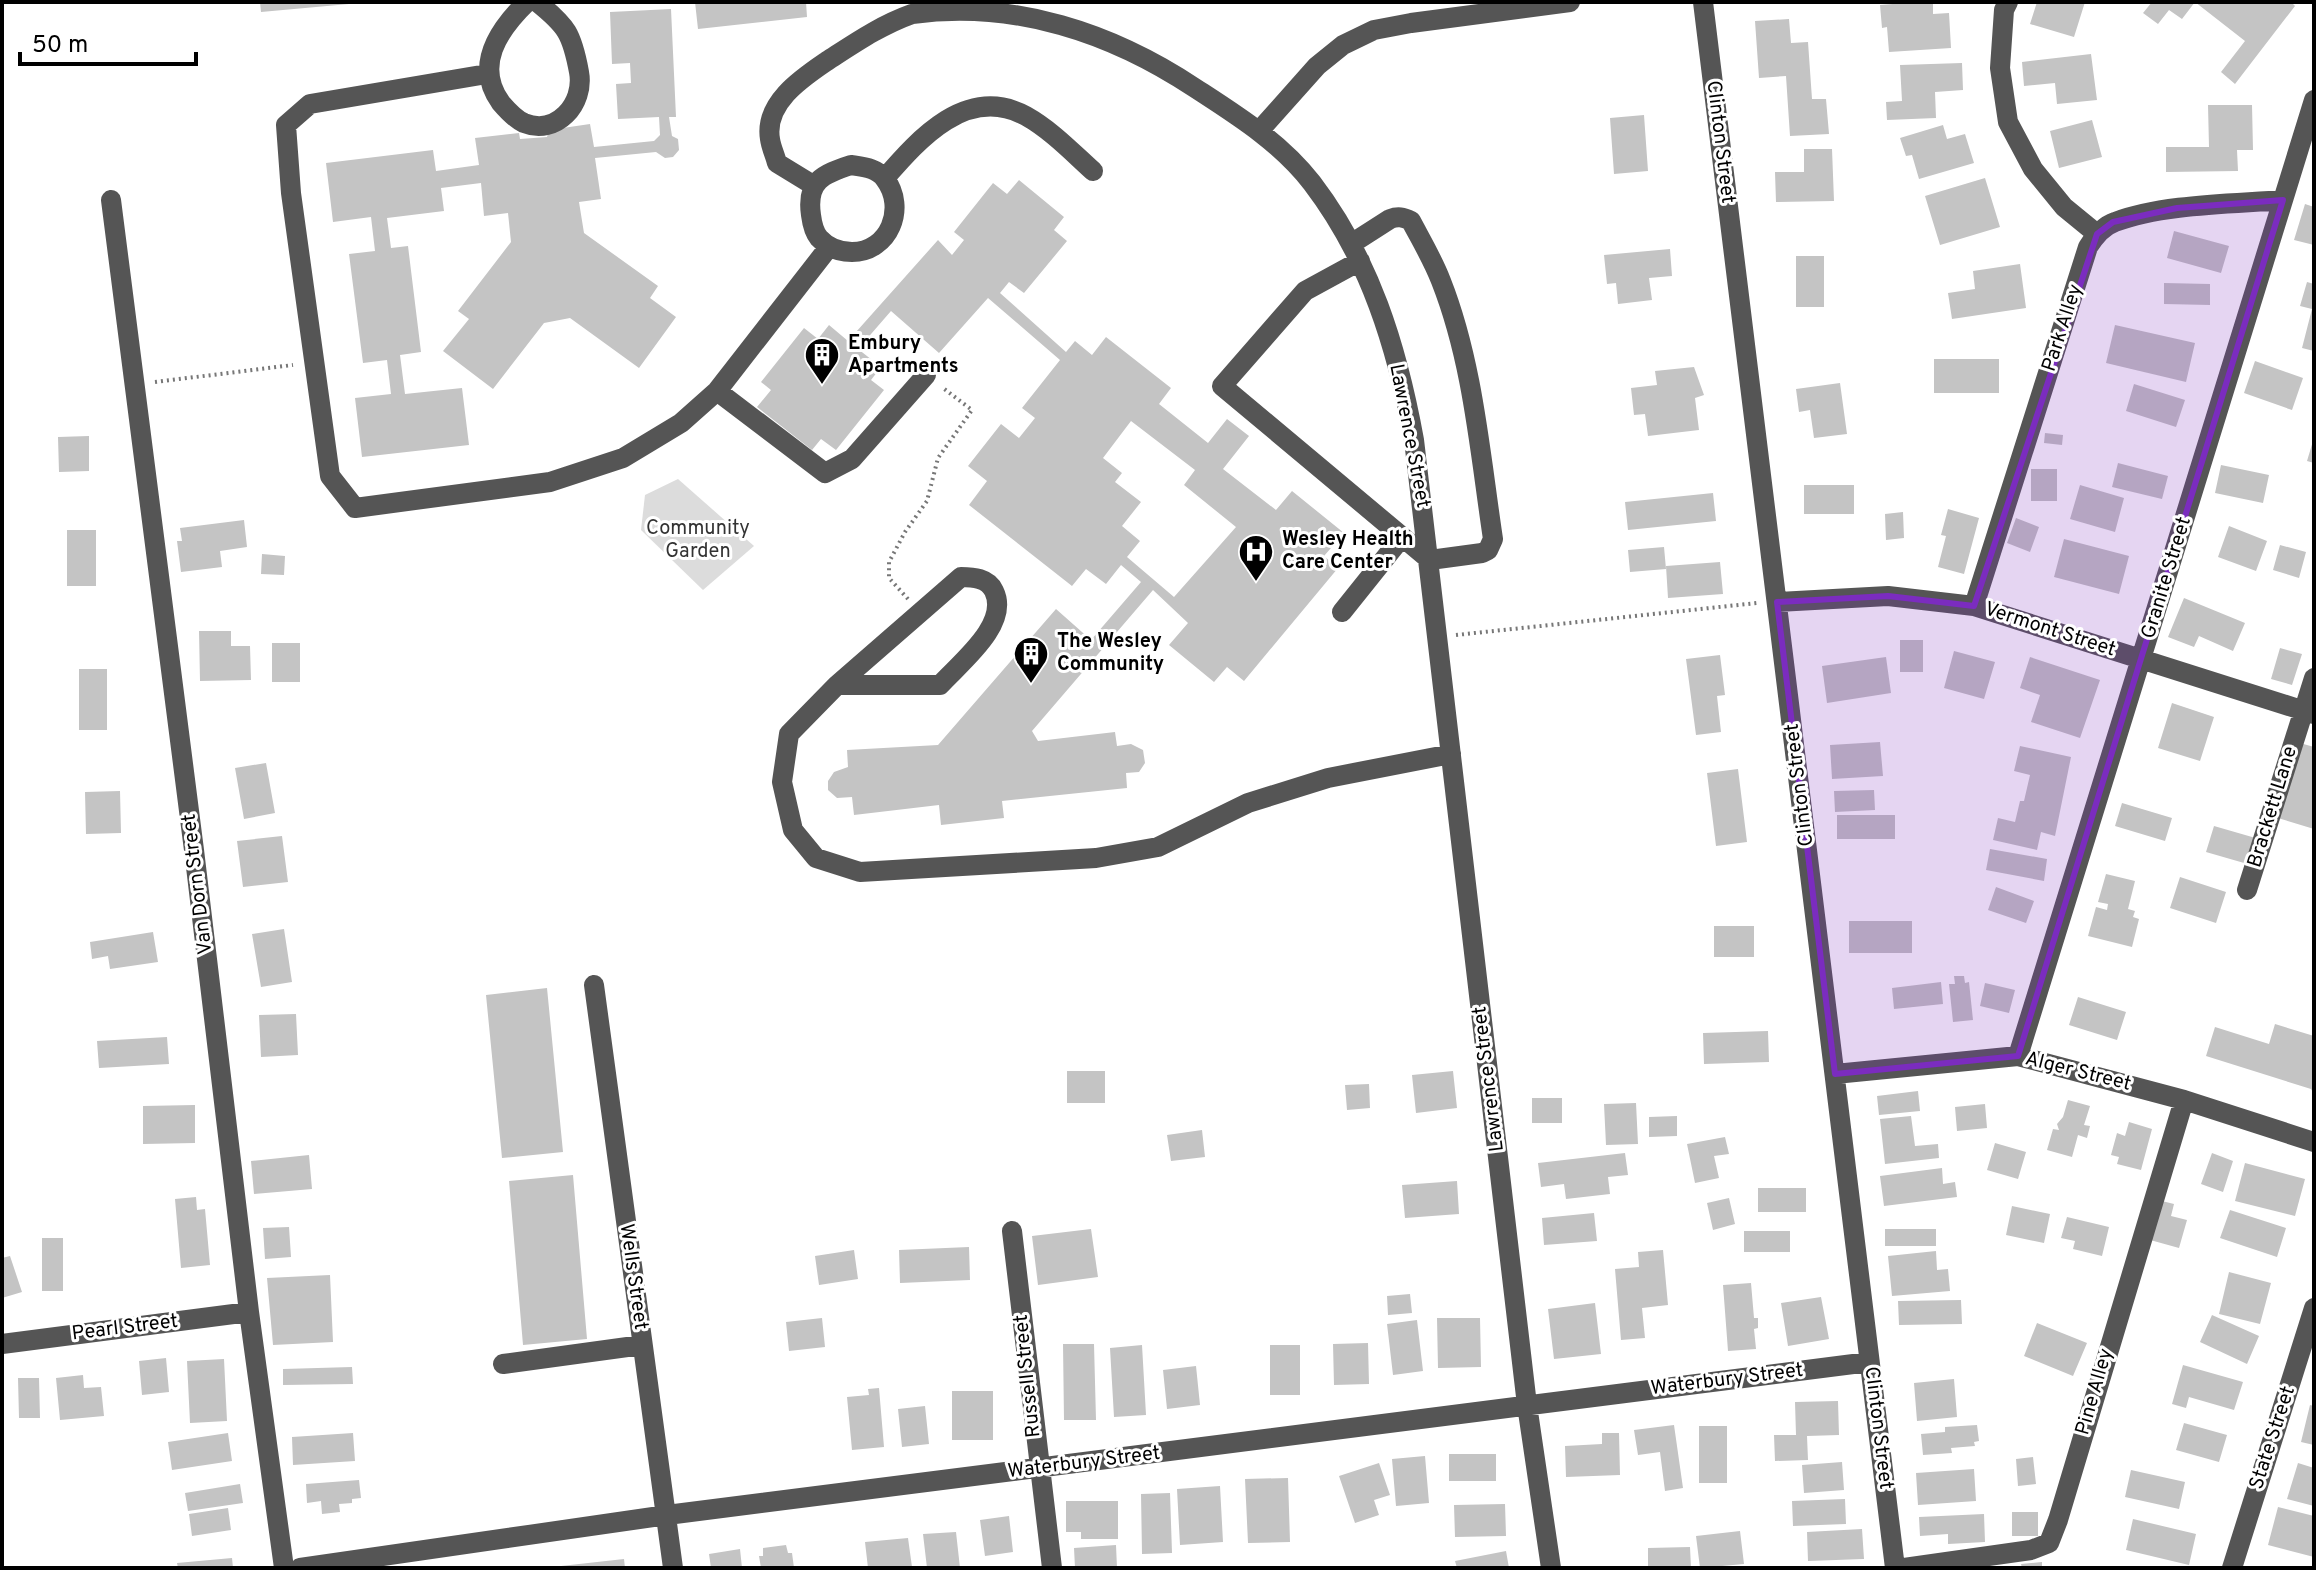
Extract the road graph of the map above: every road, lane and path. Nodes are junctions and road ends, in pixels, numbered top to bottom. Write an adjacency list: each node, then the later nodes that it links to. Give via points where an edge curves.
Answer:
1 (527, 2): 6 (street, via 499,37)
2 (537, 2): 6 (street, via 572,37 580,78 578,98 568,114 551,124 522,123 492,91)
3 (1570, 2): 8 (street, via 1374,30 1317,66)
4 (1703, 2): 23 (street, Clinton Street)
5 (2008, 2): 14 (street, via 2000,68 2008,122 2033,169 2064,207)
6 (487, 74): 17 (street, via 310,104 286,125)
7 (2314, 100): 13 (street, Granite Street)
8 (1260, 130): 11 (street, Lawrence Street, via 1173,73 1079,22 997,3 951,6 914,13 876,29 802,77 782,98 769,137 777,163); 16 (street, Lawrence Street, via 1312,183)
9 (1093, 171): 10 (street, via 1051,133 1024,115 999,108 976,109 937,125)
10 (885, 178): 11 (street, via 851,165 830,171); 15 (street, via 895,213 890,232 862,252)
11 (813, 185): 15 (street, via 811,220 816,236)
12 (111, 200): 19 (street, Van Dorn Street)
13 (2283, 200): 14 (street, via 2177,208 2113,222); 28 (street, Granite Street)
14 (2097, 234): 24 (street, Park Alley, via 2088,247)
15 (829, 247): 20 (street)
16 (1356, 253): 21 (street, via 1305,291 1222,386); 22 (street, Lawrence Street, via 1370,279 1404,386); 22 (street, via 1398,216 1411,221 1451,306 1472,398 1493,539 1482,553)
17 (314, 361): 19 (path); 20 (street, via 330,476 355,508 550,482 623,458 681,423)
18 (926, 375): 20 (street, via 852,459 825,473); 25 (path, via 972,410 938,458 927,501 889,562 889,578)
19 (133, 384): 41 (street, Van Dorn Street)
20 (717, 391)
21 (1402, 537): 22 (street); 26 (street)
22 (1430, 560): 27 (street, Lawrence Street)
23 (1777, 602): 24 (street, Vermont Street, via 1888,596); 27 (path); 36 (street, Clinton Street)
24 (1974, 606): 28 (street, Vermont Street)
25 (920, 612): 30 (street); 30 (street, via 961,577 977,577 993,587 998,605 995,625 940,685)
26 (1342, 612)
27 (1438, 637): 32 (street, Lawrence Street)
28 (2141, 660): 31 (street, Vermont Street); 35 (street, Granite Street)
29 (2314, 678): 31 (street, Brackett Lane)
30 (837, 685): 32 (street, via 789,734 782,782 793,830 816,858 860,872 1096,858 1158,847 1248,803 1328,778)
31 (2309, 713): 33 (street, Brackett Lane)
32 (1451, 754): 46 (street, Lawrence Street)
33 (2247, 890)
34 (594, 985): 43 (street, Wells Street)
35 (2018, 1056): 36 (street, Alger Street); 37 (street, Alger Street)
36 (1835, 1074): 44 (street, Clinton Street)
37 (2184, 1100): 38 (street, Alger Street); 55 (street, Pine Alley, via 2049,1543)
38 (2314, 1142)
39 (1012, 1231): 47 (street, Russell Street)
40 (2314, 1308): 56 (street, State Street)
41 (249, 1312): 42 (street, Pearl Street); 49 (street, Van Dorn Street)
42 (2, 1344)
43 (642, 1345): 45 (street); 48 (street, Wells Street)
44 (1869, 1362): 46 (street, Waterbury Street); 54 (street, Clinton Street)
45 (503, 1364)
46 (1527, 1405): 47 (street, Waterbury Street); 53 (street, Lawrence Street)
47 (1039, 1469): 48 (street, Waterbury Street); 52 (street, Russell Street)
48 (667, 1515): 50 (street, Waterbury Street); 51 (street, Wells Street)
49 (284, 1568)
50 (300, 1568)
51 (673, 1568)
52 (1052, 1568)
53 (1551, 1568)
54 (1895, 1568)
55 (1904, 1568)
56 (2232, 1568)

